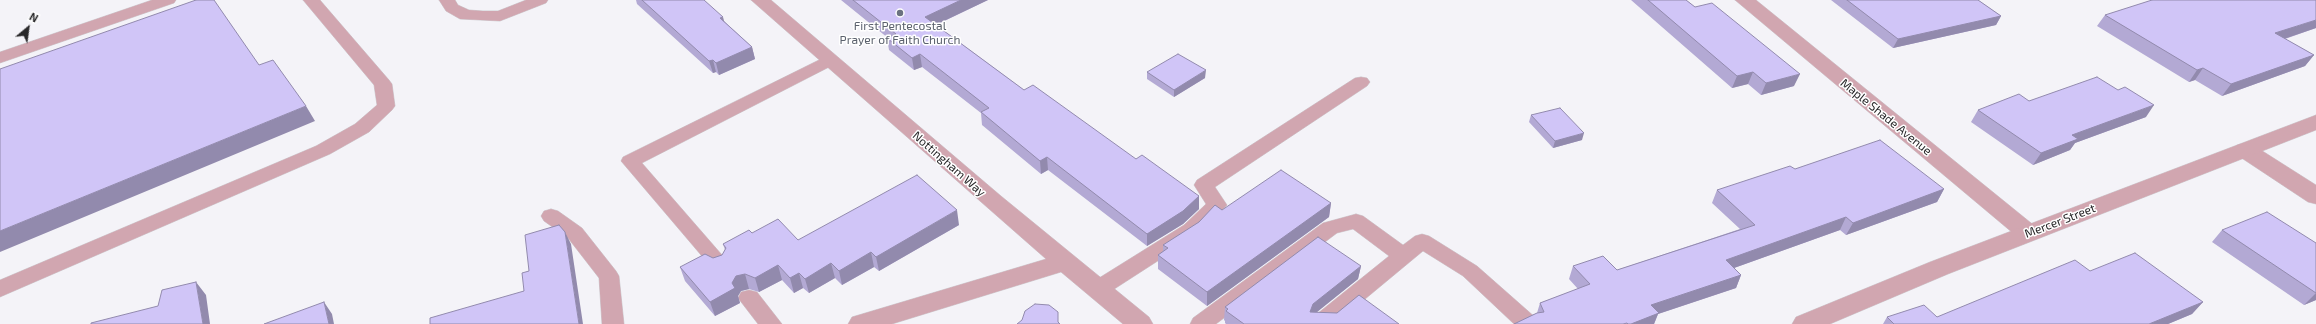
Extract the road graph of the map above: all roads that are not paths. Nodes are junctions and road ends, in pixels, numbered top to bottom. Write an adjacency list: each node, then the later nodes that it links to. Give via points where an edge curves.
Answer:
1 (168, 0): 7 (lane)
2 (311, 0): 18 (lane, via 383,84 386,106 362,128 323,150)
3 (447, 0): 4 (lane, via 452,8 466,15 483,16 500,16)
4 (540, 0)
5 (760, 0): 8 (street, Nottingham Way)
6 (1744, 0): 14 (street, Maple Shade Avenue)
7 (0, 58)
8 (829, 60): 16 (street, Nottingham Way); 17 (lane, via 630,160)
9 (1361, 82): 19 (lane, via 1204,185 1217,205 1207,215 1191,230)
10 (2316, 122): 11 (street, Mercer Street)
11 (2245, 150): 12 (street); 14 (street, Mercer Street)
12 (2316, 196)
13 (551, 216): 21 (lane, via 575,233 609,276)
14 (2028, 234): 28 (street, Mercer Street)
15 (1403, 256): 25 (lane, via 1356,221 1330,228); 26 (lane); 27 (lane, via 1422,241 1470,271)
16 (1065, 262): 19 (street, Nottingham Way); 23 (street)
17 (719, 263)
18 (0, 289)
19 (1098, 290): 24 (street, Nottingham Way)
20 (749, 298): 22 (lane)
21 (613, 324)
22 (771, 324)
23 (861, 324)
24 (1140, 324)
25 (1201, 324)
26 (1320, 324)
27 (1528, 324)
28 (1805, 324)

